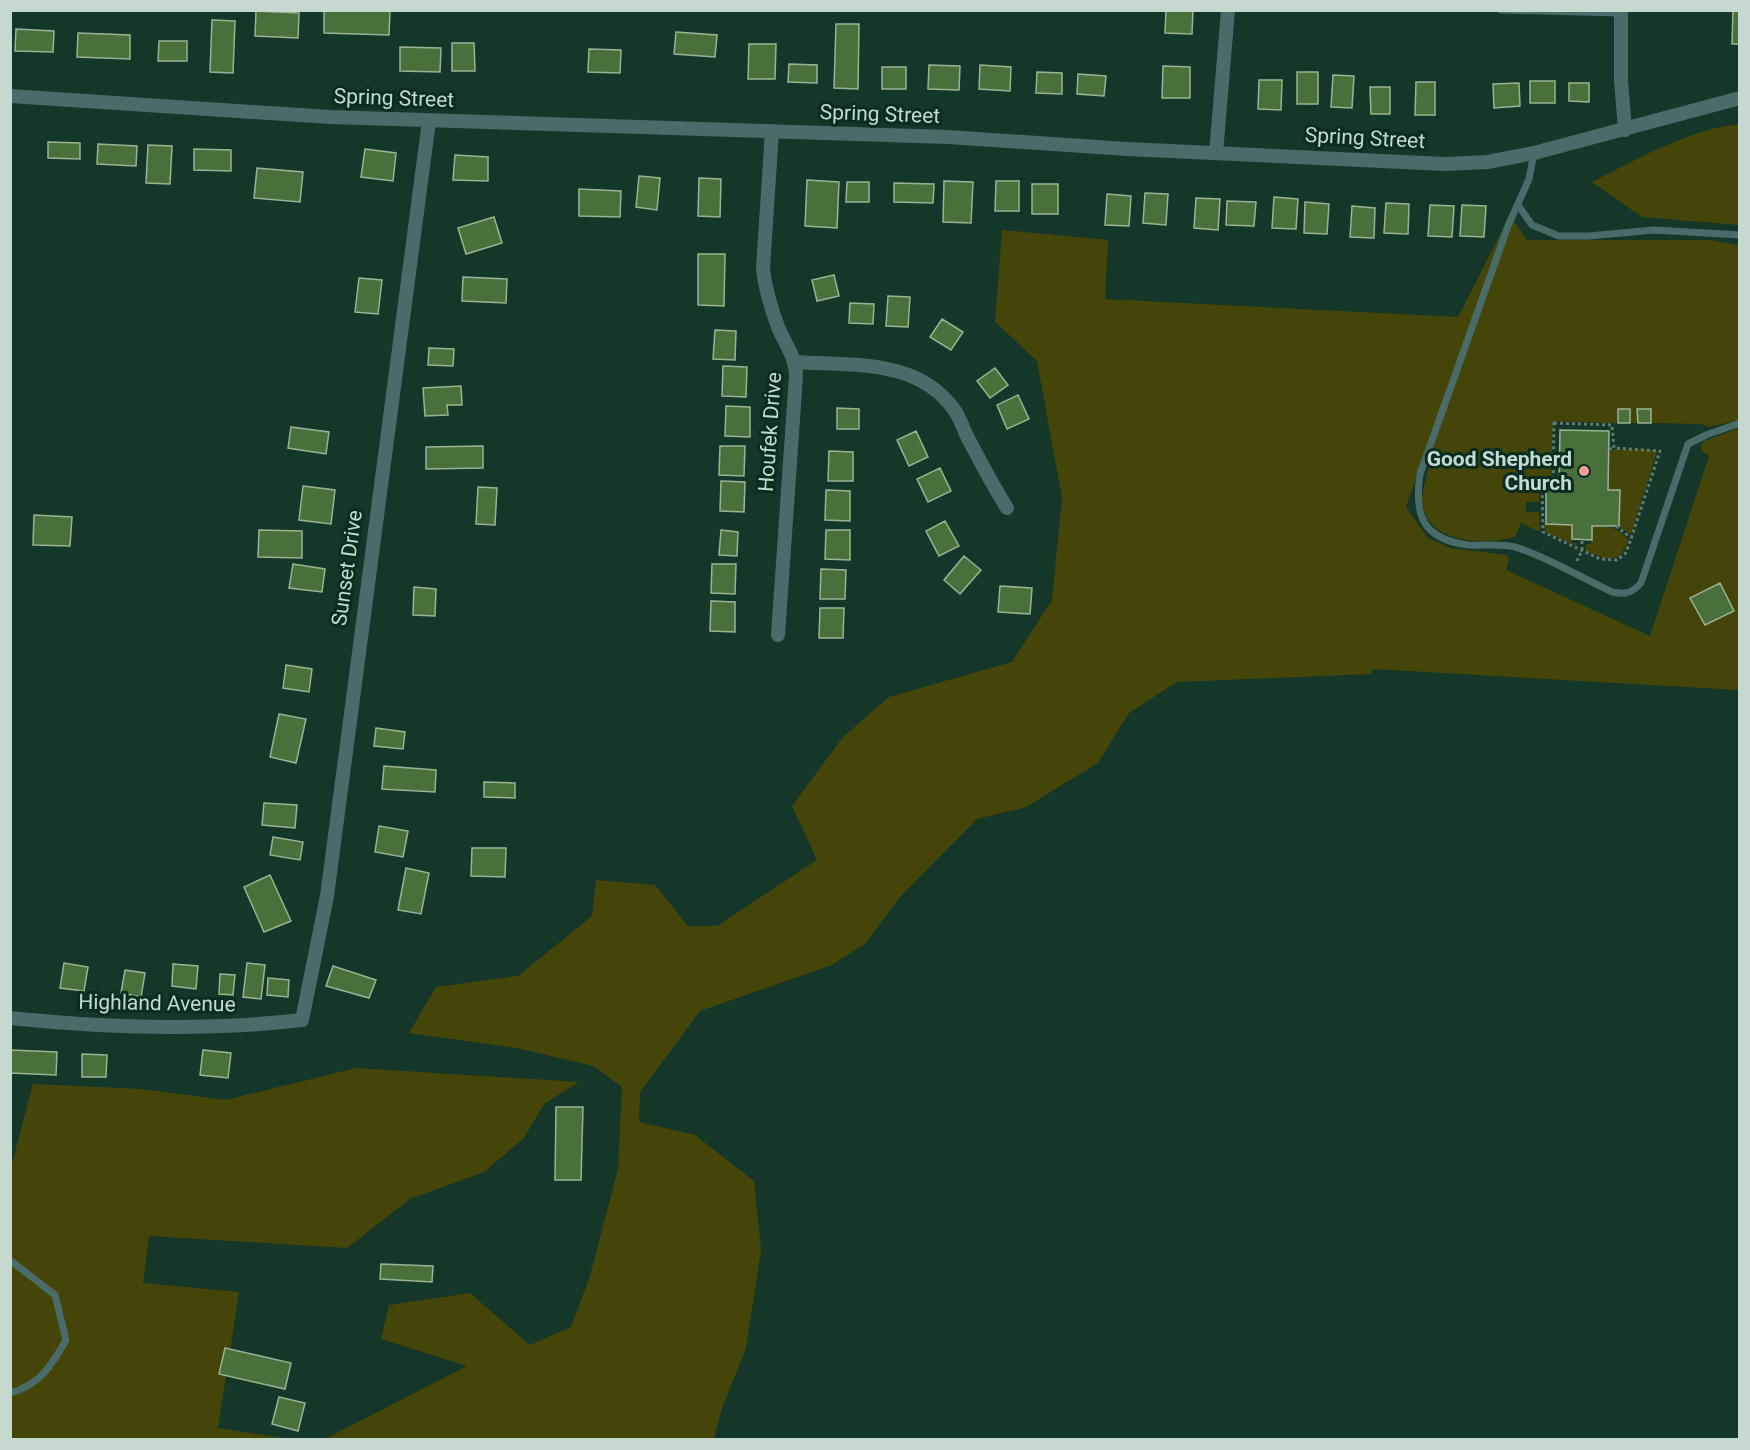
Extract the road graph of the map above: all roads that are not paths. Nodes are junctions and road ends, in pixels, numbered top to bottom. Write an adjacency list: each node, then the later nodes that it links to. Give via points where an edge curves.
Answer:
1 (1228, 10): 9 (street)
2 (1501, 10): 3 (lane)
3 (1621, 12): 7 (street)
4 (10, 96): 6 (street, Spring Street)
5 (1740, 98): 7 (street, Spring Street)
6 (429, 121): 8 (street, Spring Street); 18 (street, Sunset Drive, via 327,896)
7 (1625, 130): 10 (street, Spring Street)
8 (772, 131): 9 (street, Spring Street); 13 (street, Houfek Drive, via 765,288 778,327)
9 (1216, 153): 10 (street, Spring Street, via 1445,164 1487,162)
10 (1534, 153): 11 (lane)
11 (1518, 205): 12 (lane, via 1532,225 1559,236 1654,230); 14 (lane, via 1420,474 1418,512 1435,535 1468,545 1514,547 1612,592 1634,591 1652,555 1688,444)
12 (1740, 235)
13 (796, 362): 15 (street, via 884,368 904,372 930,385 956,412); 16 (street, Houfek Drive)
14 (1740, 423)
15 (1007, 508)
16 (778, 635)
17 (10, 1018): 18 (street, Highland Avenue, via 177,1026)
18 (302, 1020)
19 (10, 1260): 20 (lane, via 55,1295 66,1340 47,1373 24,1389)
20 (10, 1393)

